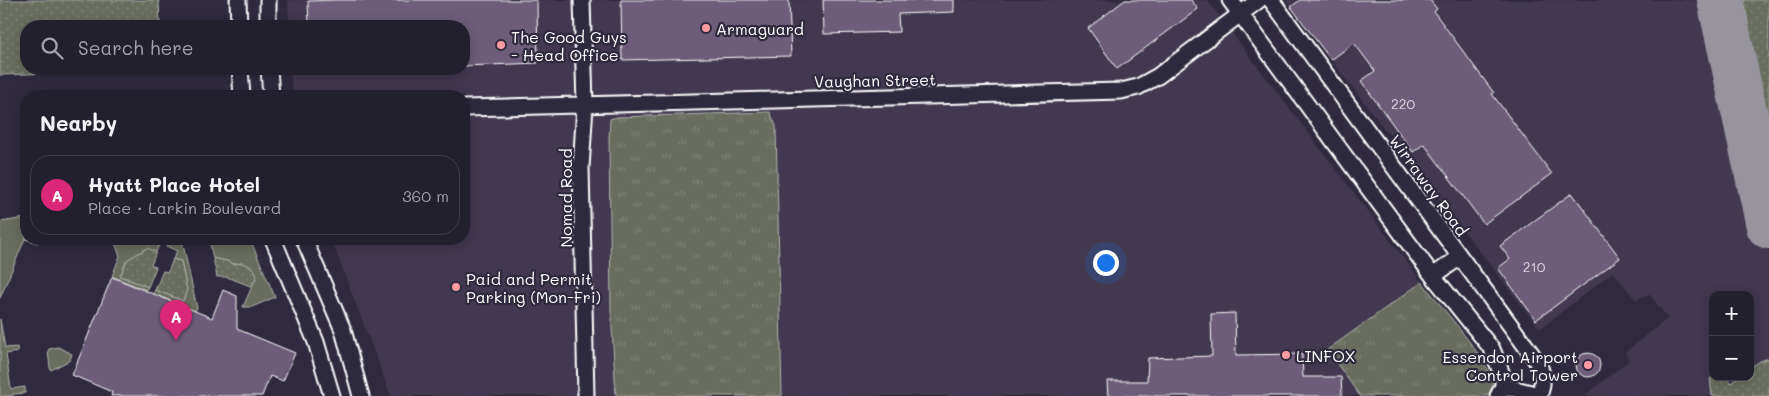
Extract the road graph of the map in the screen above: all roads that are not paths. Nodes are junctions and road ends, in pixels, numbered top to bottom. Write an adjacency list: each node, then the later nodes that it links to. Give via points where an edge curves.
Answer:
1 (238, 0): 8 (street)
2 (268, 0): 9 (street)
3 (582, 0): 14 (street, Nomad Road)
4 (1230, 0): 7 (street)
5 (1259, 0): 7 (street, Vaughan Street)
6 (1271, 0): 18 (street, Wirraway Road)
7 (1240, 15): 14 (street, Vaughan Street, via 1151,80 1121,91); 19 (street)
8 (239, 20)
9 (268, 20)
10 (240, 75): 12 (street)
11 (270, 75): 13 (street)
12 (242, 90)
13 (271, 90)
14 (585, 105): 15 (street, Vaughan Street); 23 (street, Nomad Road, via 581,162)
15 (470, 108)
16 (276, 245): 21 (street, via 316,342)
17 (307, 245): 22 (street, via 343,330)
18 (1460, 257): 19 (street); 24 (street, Wirraway Road, via 1539,364 1543,378)
19 (1433, 276): 20 (street, via 1492,349 1502,373)
20 (1500, 391): 24 (street)
21 (332, 396)
22 (361, 396)
23 (586, 396)
24 (1539, 396)

